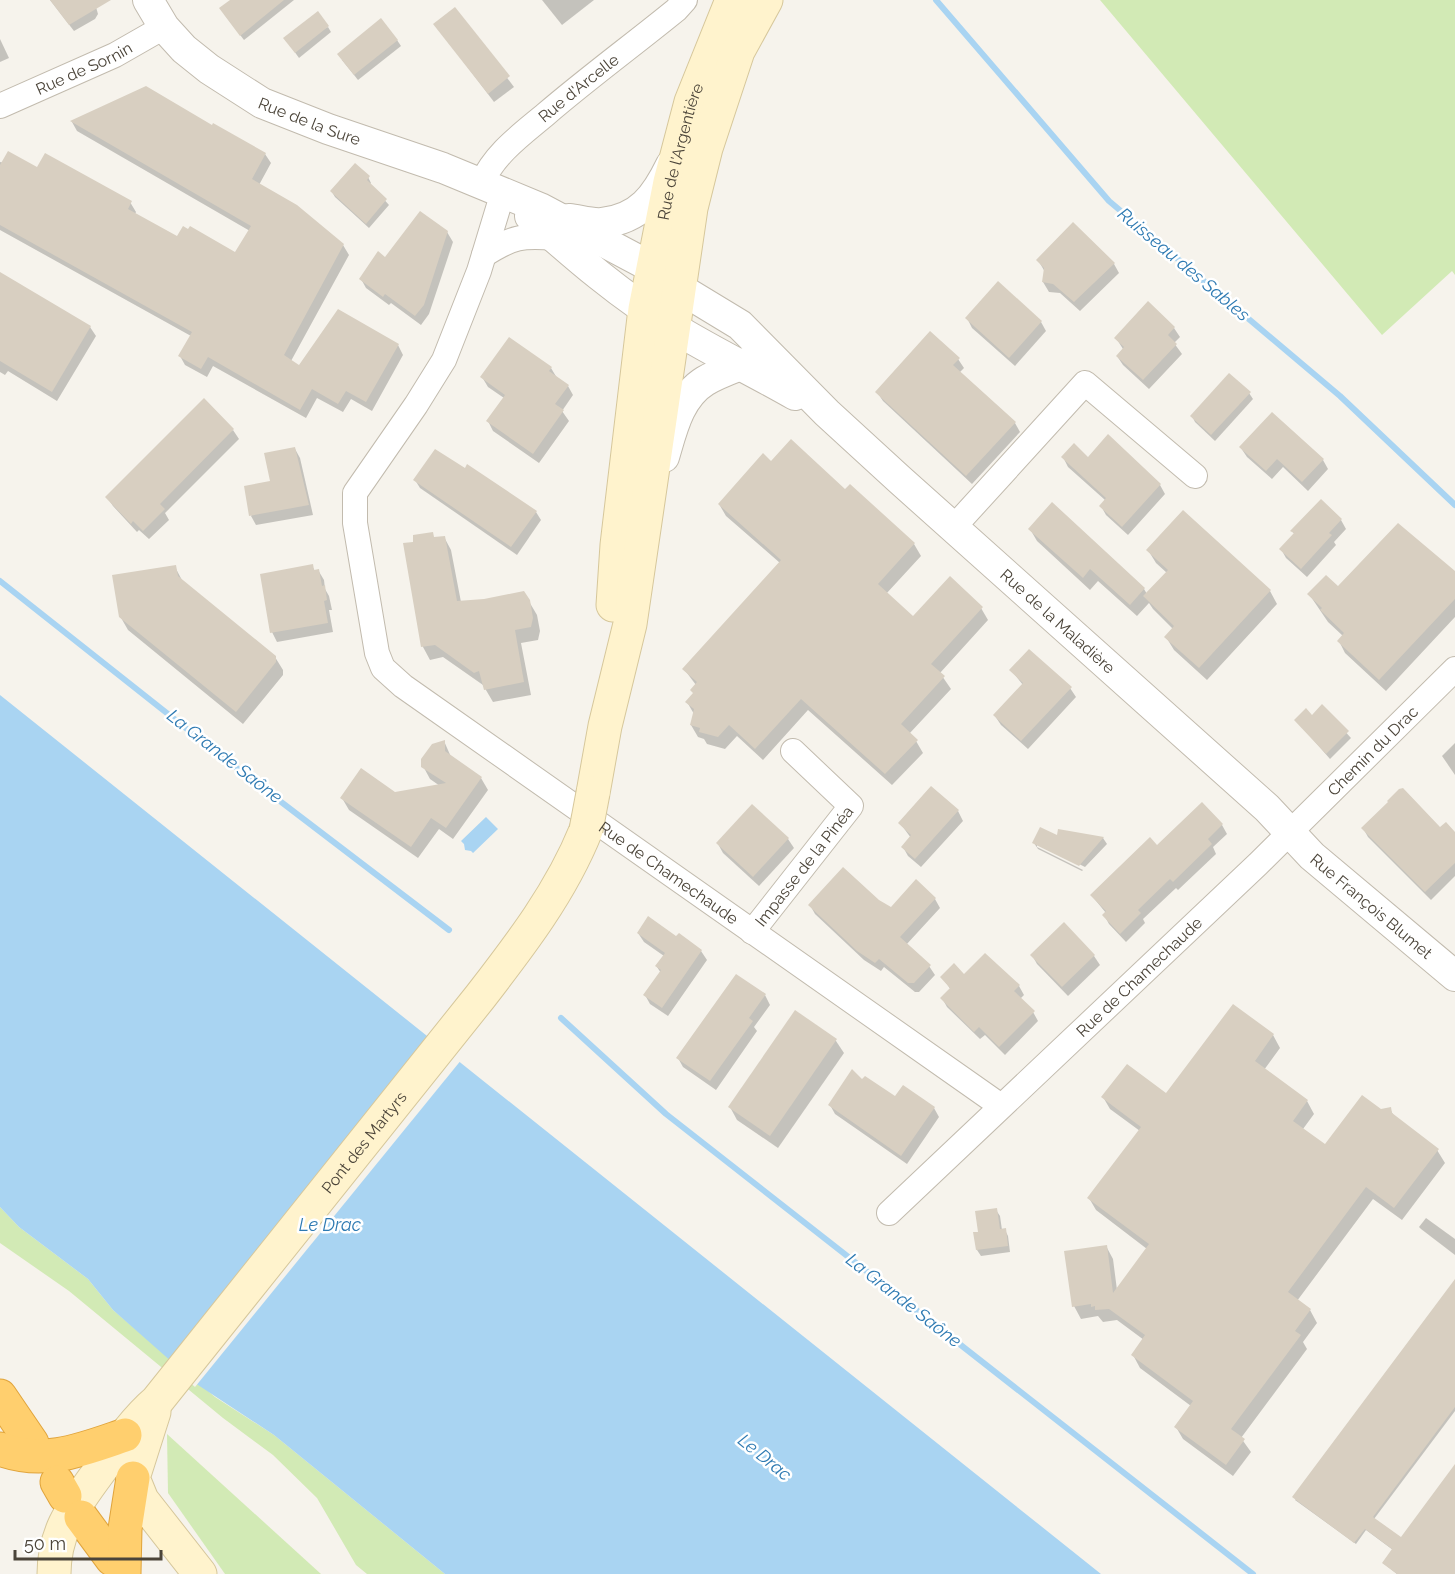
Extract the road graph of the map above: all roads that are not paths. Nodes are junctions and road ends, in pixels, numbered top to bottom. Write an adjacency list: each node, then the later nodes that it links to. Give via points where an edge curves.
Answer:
1 (148, 0): 5 (street, Rue de la Sure)
2 (685, 0): 8 (street, Rue d'Arcelle, via 501,153 488,169)
3 (732, 0): 7 (main road, Rue de l'Argentière, via 691,102)
4 (766, 0): 12 (main road, Rue de l'Argentière, via 738,51 706,147 691,208)
5 (164, 27): 6 (street, Rue de Sornin, via 115,54); 8 (street, Rue de la Sure, via 209,69 262,103)
6 (0, 106)
7 (678, 152): 9 (street, via 658,191 644,206 622,218); 11 (main road, Rue de l'Argentière)
8 (492, 188): 9 (street, Rue de la Sure); 10 (street, Rue de Chamechaude)
9 (557, 228): 10 (street, via 518,237); 11 (street, Rue de la Sure); 13 (street, Rue de la Sure, via 597,274)
10 (484, 255): 23 (street, Rue de Chamechaude, via 444,360 355,493 376,653 383,668 403,686)
11 (653, 268): 12 (street, Rue de la Sure); 13 (main road, Rue de l'Argentière)
12 (679, 288): 14 (main road, Rue de l'Argentière); 15 (street, Rue de la Maladière, via 740,325)
13 (645, 309): 14 (street, Rue de la Maladière); 20 (main road, Rue de l'Argentière, via 617,545)
14 (673, 328): 15 (street, Rue de la Maladière); 17 (main road, Rue de l'Argentière)
15 (754, 359): 17 (street, via 706,381 689,394 675,423); 18 (street, Rue de la Maladière, via 827,412)
16 (1195, 476): 18 (street, via 1086,383)
17 (645, 519): 20 (main road, Rue de l'Argentière, via 630,624)
18 (952, 528): 22 (street, Rue de la Maladière, via 1267,808)
19 (1455, 669): 22 (street, Chemin du Drac)
20 (605, 726): 28 (main road, Pont des Martyrs, bridge, via 586,830 575,858 532,930)
21 (793, 751): 23 (street, Impasse de la Pinéa, via 851,806)
22 (1288, 833): 24 (street, Rue François Blumet); 25 (street, Rue de Chamechaude)
23 (752, 932): 25 (street, Rue de Chamechaude)
24 (1455, 976)
25 (1001, 1106): 26 (street)
26 (889, 1213)
27 (0, 1396): 30 (highway)
28 (158, 1401): 29 (main road); 32 (main road)
29 (125, 1435): 31 (highway, via 70,1454 33,1457); 35 (main road, via 65,1525)
30 (32, 1443)
31 (0, 1449)
32 (133, 1478): 34 (highway); 36 (main road, via 142,1500)
33 (68, 1498): 34 (highway)
34 (118, 1566)
35 (54, 1574)
36 (200, 1574)

